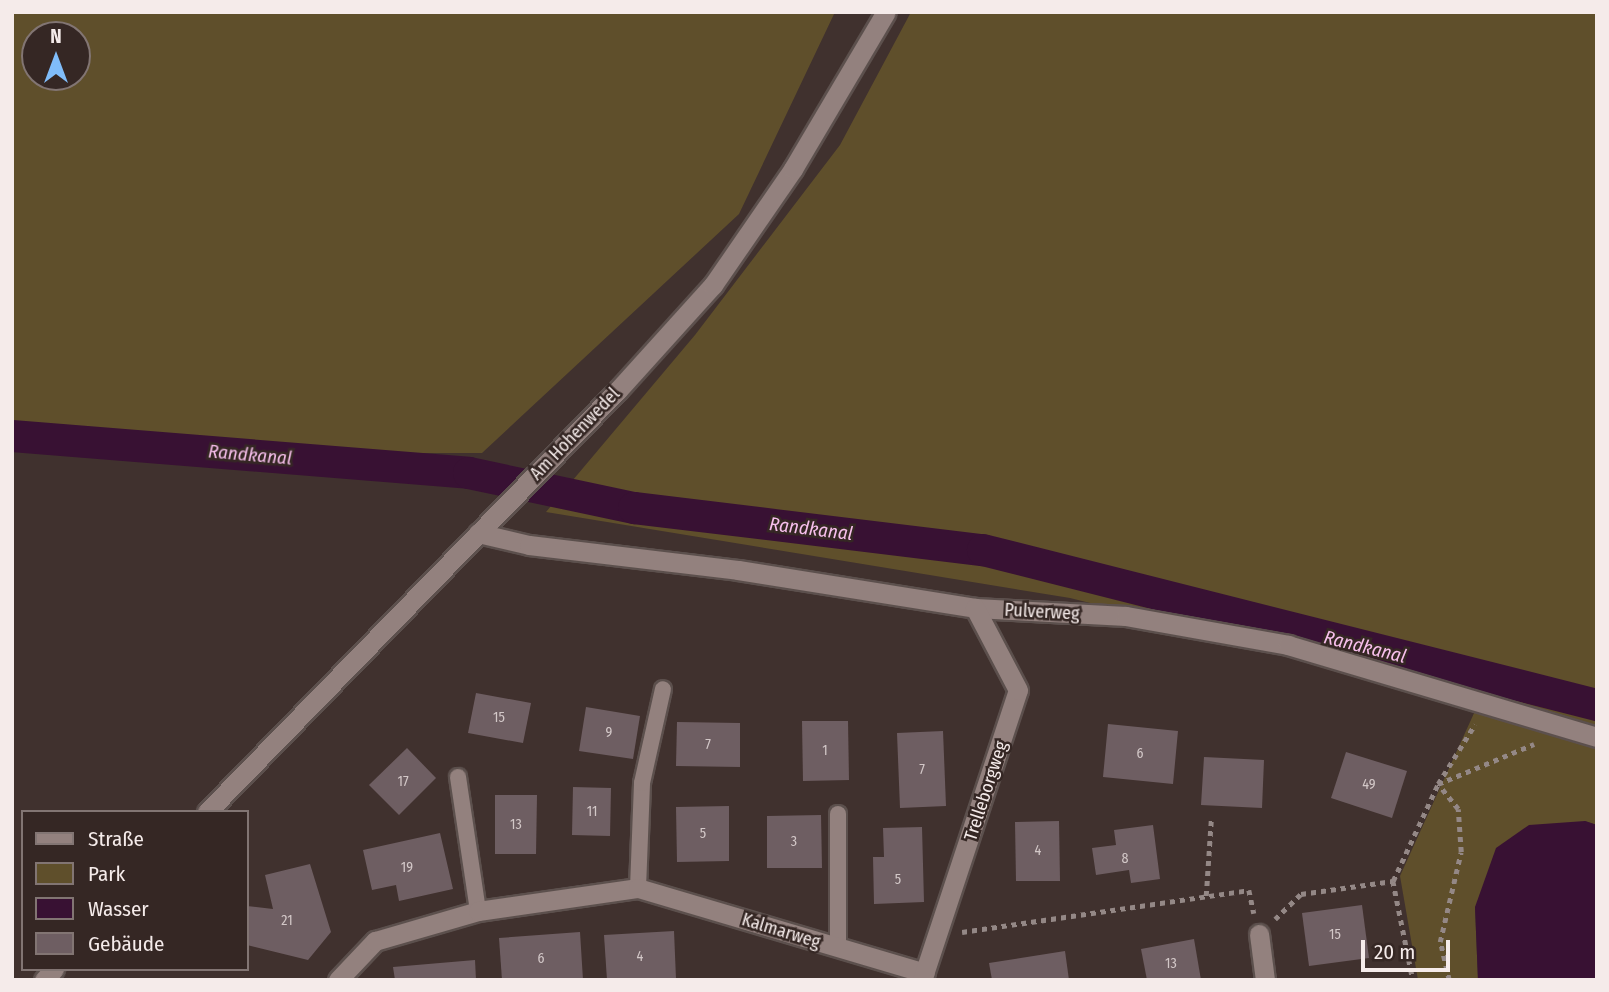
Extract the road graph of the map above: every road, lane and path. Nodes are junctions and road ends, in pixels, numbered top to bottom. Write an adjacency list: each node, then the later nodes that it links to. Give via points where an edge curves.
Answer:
1 (886, 12): 2 (street, Am Hohenwedel, via 793,169 713,285)
2 (478, 533): 3 (street, Pulverweg, via 529,545 738,570); 10 (street, Am Hohenwedel)
3 (975, 608): 5 (street, Pulverweg, via 1126,616 1288,645); 18 (street, Trelleborgweg, via 1018,690)
4 (663, 689): 14 (lane, via 642,783)
5 (1489, 703): 6 (street, Pulverweg); 9 (path)
6 (1573, 729): 7 (street, Pulverweg); 9 (path)
7 (1597, 737)
8 (458, 777): 16 (lane)
9 (1438, 784): 13 (path); 24 (path, via 1458,809 1461,852 1440,942)
10 (209, 810)
11 (838, 814): 19 (lane)
12 (1210, 820): 15 (path)
13 (1393, 881): 17 (path, via 1301,894); 23 (path)
14 (638, 888): 16 (street, Kalmarweg); 19 (street, Kalmarweg)
15 (1206, 896): 17 (path, via 1249,890); 18 (path)
16 (478, 911): 21 (street, Kalmarweg, via 375,941)
17 (1259, 934): 22 (street)
18 (940, 935): 20 (street, Trelleborgweg)
19 (838, 947): 20 (street, Kalmarweg)
20 (923, 977)
21 (338, 980)
22 (1265, 980)
23 (1413, 980)
24 (1449, 980)

